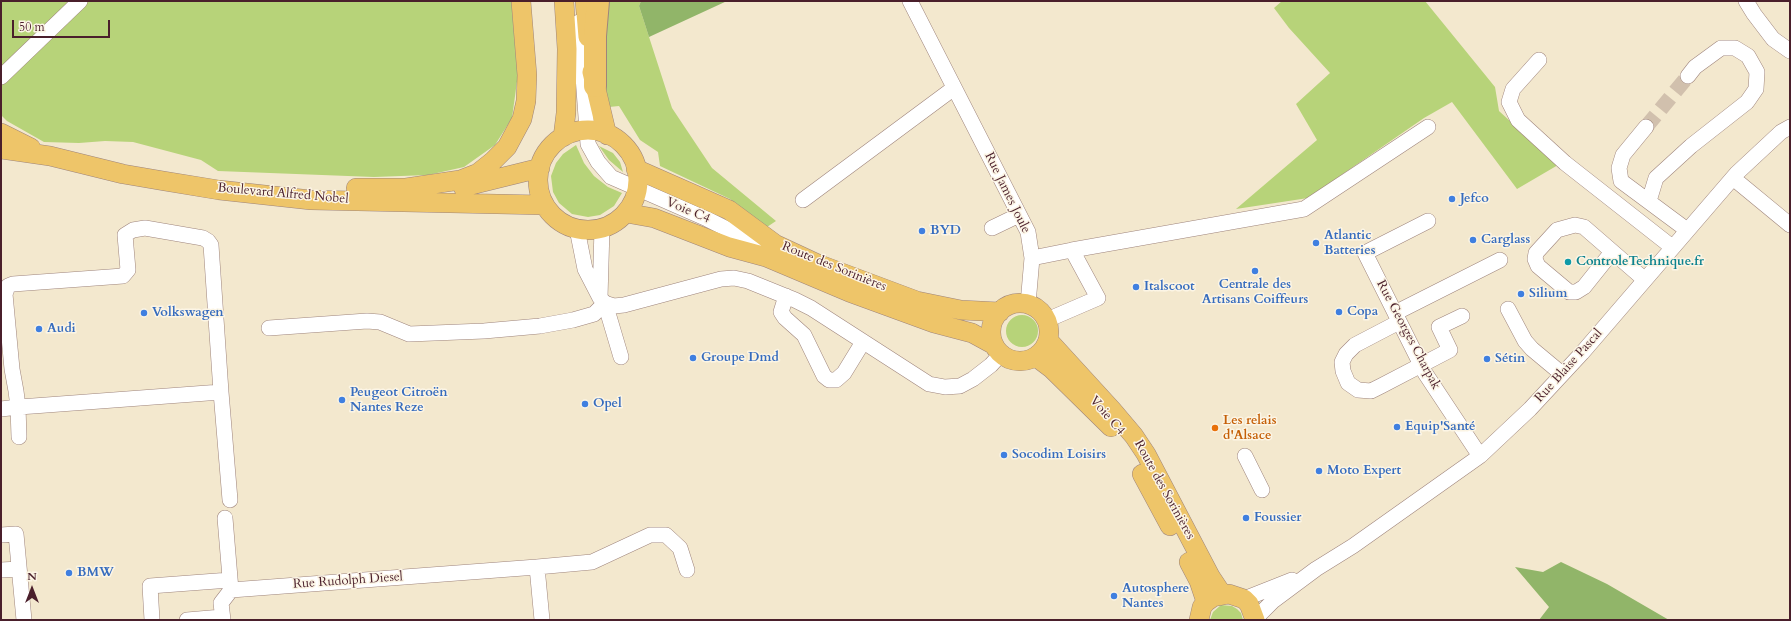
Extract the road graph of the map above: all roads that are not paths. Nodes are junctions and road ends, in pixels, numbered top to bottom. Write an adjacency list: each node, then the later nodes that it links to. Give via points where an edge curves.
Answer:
1 (80, 1): 12 (street)
2 (521, 1): 27 (main road, via 527,75 522,119 507,147 478,173 460,180 406,188)
3 (564, 1): 21 (main road, via 567,49)
4 (576, 1): 18 (street, Voie C4)
5 (585, 1): 13 (main road)
6 (598, 1): 13 (highway)
7 (910, 1): 14 (street, Rue James Joule)
8 (1746, 1): 9 (street, via 1773,39)
9 (1790, 51)
10 (1539, 60): 41 (street, via 1513,89 1509,102 1518,120 1565,163)
11 (1688, 76): 31 (street, via 1695,67 1721,48 1735,48 1748,56 1757,72 1756,89 1747,102 1691,146 1656,178)
12 (1, 77)
13 (595, 86): 20 (main road)
14 (954, 88): 30 (street); 34 (street, Rue James Joule)
15 (1428, 127): 42 (street, via 1304,209)
16 (1646, 127): 31 (street, via 1623,155 1619,168 1621,181)
17 (1790, 127): 26 (street, Rue Blaise Pascal, via 1781,132)
18 (586, 131): 20 (main road); 21 (main road); 28 (street, Voie C4, via 588,144 598,162 611,177)
19 (1, 133): 23 (main road, Boulevard Alfred Nobel)
20 (607, 135): 25 (main road, via 626,148)
21 (563, 137): 24 (main road, via 547,152)
22 (1, 149): 23 (main road, Boulevard Alfred Nobel)
23 (50, 156): 29 (main road, Boulevard Alfred Nobel, via 123,174)
24 (540, 168): 27 (main road, Boulevard Alfred Nobel, via 441,191 356,195); 32 (main road, via 539,186)
25 (636, 169): 28 (main road); 51 (main road, Route des Sorinières, via 729,210 775,244 818,264 917,301)
26 (1733, 178): 36 (street); 40 (street, Rue Blaise Pascal)
27 (280, 188): 29 (main road)
28 (637, 189): 33 (main road); 55 (street, Voie C4, via 707,219 804,267)
29 (219, 190): 32 (main road, Boulevard Alfred Nobel, via 311,200)
30 (803, 200)
31 (1649, 201): 40 (street)
32 (544, 205): 39 (main road, via 562,223)
33 (626, 213): 37 (main road); 55 (main road, Route des Sorinières, via 654,218 729,247 766,257 849,292)
34 (1018, 214): 38 (street); 44 (street, Rue James Joule, via 1028,232)
35 (1428, 221): 54 (street, Rue Georges Charpak, via 1365,253)
36 (1790, 225)
37 (602, 228): 39 (main road); 48 (street)
38 (992, 228)
39 (577, 229): 48 (street, via 585,270)
40 (1687, 230): 41 (street, Rue Blaise Pascal)
41 (1672, 247): 46 (street, Rue Blaise Pascal)
42 (1072, 250): 44 (street); 56 (street, via 1098,298)
43 (1612, 252): 43 (street, via 1584,227 1576,225 1557,230 1536,253 1535,259 1538,266 1569,292 1576,292 1584,287); 46 (street)
44 (1032, 258): 49 (street, Rue James Joule)
45 (1500, 260): 54 (street)
46 (1645, 280): 65 (street, Rue Blaise Pascal)
47 (786, 296): 48 (street, via 734,278 721,279 624,305 614,306); 59 (street, via 811,308); 59 (street, via 781,312 804,335 824,376 830,380 836,380 844,373)
48 (602, 301): 57 (street, via 594,314 573,320 484,331 410,334 380,322 367,321); 61 (street)
49 (1028, 304): 52 (main road, Route des Sorinières, via 1013,304); 56 (main road, via 1040,310)
50 (1508, 309): 65 (street, via 1525,341)
51 (961, 310): 52 (main road, Route des Sorinières); 55 (street)
52 (1000, 312): 60 (main road, via 992,325 992,335)
53 (1462, 316): 63 (street, via 1438,327 1450,350)
54 (1397, 317): 63 (street, Rue Georges Charpak); 63 (street, via 1346,354 1342,362 1348,383 1358,390 1371,390)
55 (940, 320): 60 (main road, Route des Sorinières, via 972,332)
56 (1047, 320): 58 (main road, via 1050,334)
57 (269, 328)
58 (1048, 340): 62 (main road); 64 (main road, Route des Sorinières)
59 (863, 342): 60 (street, via 929,384 945,387 960,386 973,379 991,365)
60 (998, 349): 62 (main road, Route des Sorinières, via 1015,361 1026,361)
61 (621, 357)
62 (1036, 357): 64 (main road, Route des Sorinières)
63 (1421, 366): 71 (street, Rue Georges Charpak)
64 (1061, 367): 82 (main road, Route des Sorinières, via 1133,456)
65 (1562, 374): 71 (street, Rue Blaise Pascal, via 1530,409)
66 (221, 392): 67 (street); 67 (street, via 211,245 203,238 145,228 133,230 125,235 128,270 123,276 12,284 6,289 12,369); 73 (street)
67 (18, 407): 68 (street); 69 (street)
68 (1, 409)
69 (19, 437)
70 (1245, 456): 72 (street)
71 (1480, 456): 78 (street, Rue Blaise Pascal, via 1353,546)
72 (1262, 490)
73 (230, 500)
74 (225, 518): 81 (street)
75 (1, 535): 77 (street, via 16,534)
76 (537, 568): 80 (street, Rue Rudolph Diesel, via 592,562 650,535 666,535 680,548); 81 (street, Rue Rudolph Diesel); 88 (street)
77 (19, 569): 79 (street); 85 (street)
78 (1316, 569): 83 (street, Rue Blaise Pascal); 90 (street, Rue Blaise Pascal, via 1273,601)
79 (1, 570)
80 (687, 570)
81 (230, 585): 84 (street, via 221,603); 86 (street, Rue Rudolph Diesel, via 150,586)
82 (1214, 598): 83 (main road, via 1229,594); 89 (main road, via 1202,607)
83 (1244, 599): 90 (main road, via 1251,608)
84 (222, 618): 87 (street)
85 (24, 620)
86 (152, 620)
87 (187, 620)
88 (542, 620)
89 (1198, 620)
90 (1255, 620)

